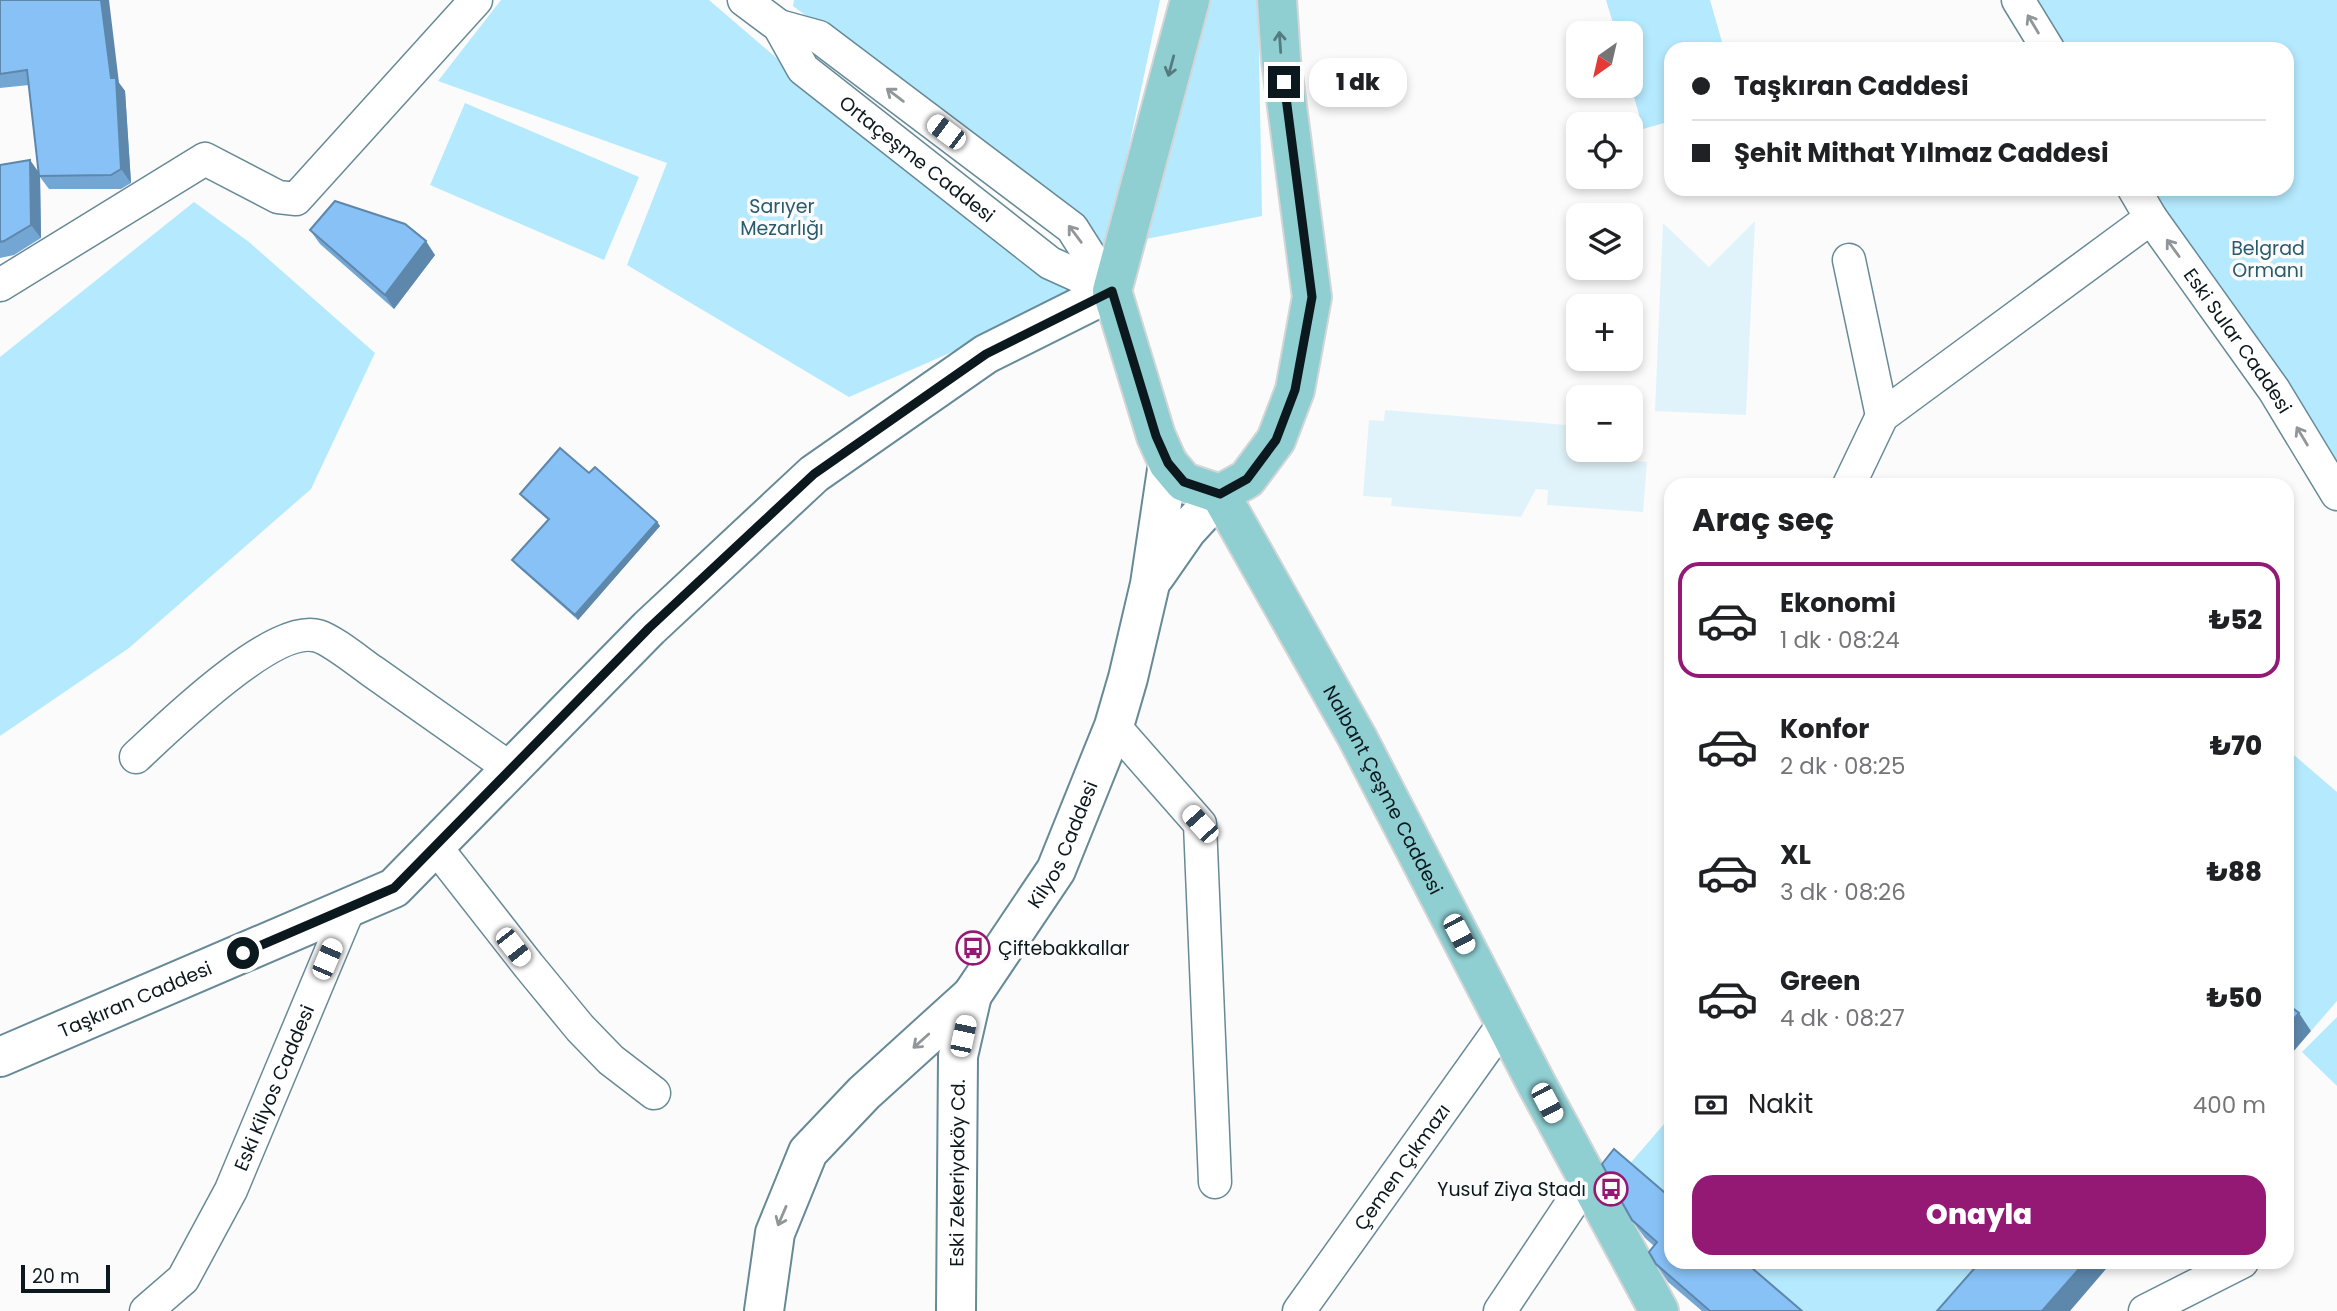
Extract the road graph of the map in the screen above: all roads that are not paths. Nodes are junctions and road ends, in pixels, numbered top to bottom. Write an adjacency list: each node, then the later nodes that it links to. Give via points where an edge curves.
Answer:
1 (475, 0): 11 (street, via 296,199 278,197 205,159)
2 (744, 0): 6 (street, Ortaçeşme Caddesi)
3 (1190, 0): 12 (main road, one-way to 12)
4 (1277, 0): 16 (main road, one-way to 4, via 1247,479 1276,440 1295,390 1312,297)
5 (2018, 0): 7 (street, one-way to 5)
6 (780, 13): 12 (street, Ortaçeşme Caddesi, via 803,69 1050,263)
7 (2044, 42)
8 (2138, 196): 9 (street, Eski Sular Caddesi)
9 (2151, 218): 13 (street); 17 (street, Eski Sular Caddesi, one-way to 9, via 2274,390)
10 (1849, 260): 13 (street)
11 (0, 285)
12 (1112, 291): 14 (main road); 21 (street, via 986,354 814,474 649,628)
13 (1882, 416): 15 (street)
14 (1168, 463): 16 (main road, via 1184,482); 18 (street, Kilyos Caddesi)
15 (1852, 478)
16 (1220, 494): 18 (street, via 1187,530); 25 (main road, Nalbant Çeşme Caddesi, via 1357,737)
17 (2337, 494)
18 (1150, 584): 19 (street, Kilyos Caddesi)
19 (1114, 726): 24 (street, Kilyos Caddesi, via 1056,870); 29 (street, via 1200,824)
20 (136, 757): 21 (street, via 196,700 260,655 293,638 317,635)
21 (511, 769): 22 (street)
22 (435, 846): 23 (street, via 394,888); 27 (street, via 580,1028 611,1060)
23 (349, 908): 26 (street, Taşkıran Caddesi); 31 (street, Eski Kilyos Caddesi, via 230,1190 183,1279)
24 (972, 995): 32 (street, Kilyos Caddesi, one-way to 32, via 864,1093 808,1152 775,1233); 33 (street, Eski Zekeriyaköy Cd., via 958,1056)
25 (1505, 1023): 28 (main road, Nalbant Çeşme Caddesi); 34 (street, Çemen Çıkmazı)
26 (0, 1057)
27 (654, 1093)
28 (1588, 1179): 35 (street); 36 (main road, Nalbant Çeşme Caddesi)
29 (1215, 1182)
30 (2228, 1269): 37 (street)
31 (146, 1311)
32 (764, 1311)
33 (956, 1311)
34 (1299, 1311)
35 (1500, 1311)
36 (1659, 1311)
37 (2145, 1311)

